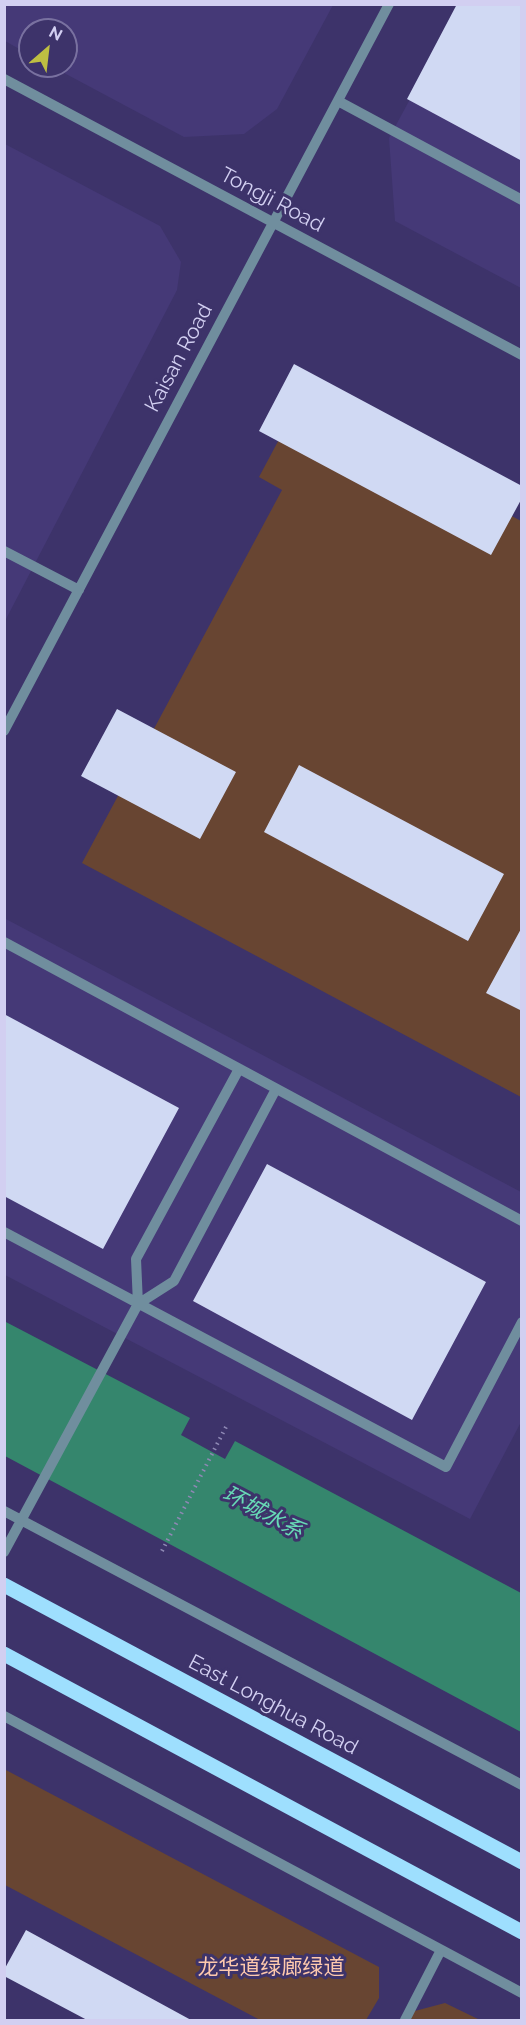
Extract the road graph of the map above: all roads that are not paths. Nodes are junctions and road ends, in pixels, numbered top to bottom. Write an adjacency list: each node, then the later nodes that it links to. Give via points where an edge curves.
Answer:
1 (389, 4): 3 (street, Kaisan Road)
2 (4, 79): 5 (street, Tongji Road)
3 (338, 101): 4 (street); 5 (street, Kaisan Road)
4 (522, 200)
5 (273, 222): 6 (street, Tongji Road); 8 (street, Kaisan Road)
6 (522, 356)
7 (4, 551): 8 (street)
8 (79, 590): 9 (street, Kaisan Road)
9 (4, 731)
10 (4, 942): 11 (street)
11 (239, 1069): 12 (street); 15 (street, via 136,1258)
12 (276, 1089): 13 (street); 15 (street, via 174,1281)
13 (522, 1221)
14 (4, 1232): 15 (street)
15 (138, 1304): 16 (street, via 446,1467); 18 (street)
16 (522, 1322)
17 (4, 1511): 18 (street)
18 (22, 1521): 19 (street); 23 (street)
19 (4, 1552)
20 (4, 1585): 24 (main road, East Longhua Road)
21 (4, 1654): 25 (main road)
22 (4, 1716): 26 (street)
23 (522, 1785)
24 (522, 1863)
25 (522, 1932)
26 (441, 1950): 27 (street); 28 (street)
27 (522, 1993)
28 (405, 2020)

